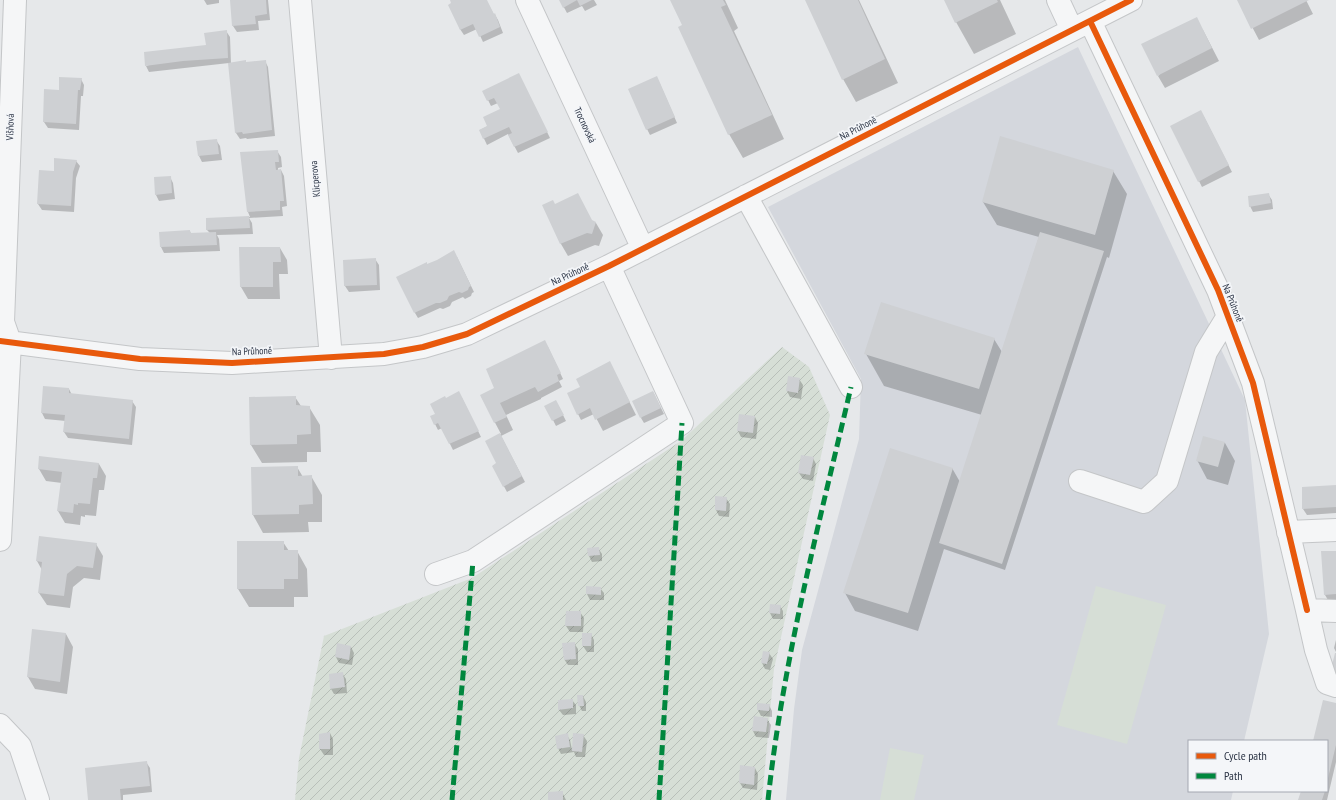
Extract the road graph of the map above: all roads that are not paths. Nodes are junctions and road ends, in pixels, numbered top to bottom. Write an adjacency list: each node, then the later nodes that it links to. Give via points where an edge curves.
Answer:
1 (15, 0): 11 (street, Višňová, via 3,322)
2 (300, 0): 12 (street, Klicperova)
3 (526, 0): 8 (street, Trocnovská)
4 (1058, 0): 6 (street)
5 (1130, 0): 6 (street, Na Průhoně)
6 (1081, 25): 7 (street, Na Průhoně); 10 (street, Na Průhoně, via 1218,290)
7 (746, 196): 8 (street, Na Průhoně); 13 (street)
8 (643, 249): 9 (street, Na Průhoně)
9 (609, 266): 12 (street, Na Průhoně, via 467,334 423,347 384,354); 18 (street, via 682,423 473,561)
10 (1228, 316): 14 (street, via 1206,352 1167,481 1144,502); 16 (street, Na Průhoně, via 1253,383)
11 (5, 341): 12 (street, Na Průhoně, via 140,360 232,362); 17 (street, Višňová)
12 (331, 358)
13 (851, 387)
14 (1080, 481)
15 (1336, 530): 16 (street)
16 (1288, 532): 19 (street, Na Průhoně)
17 (0, 540)
18 (436, 574)
19 (1307, 610): 20 (street); 21 (street, Na Průhoně, via 1327,683)
20 (1336, 611)
21 (1336, 686)
22 (0, 725): 23 (street, via 20,746)
23 (38, 800)

